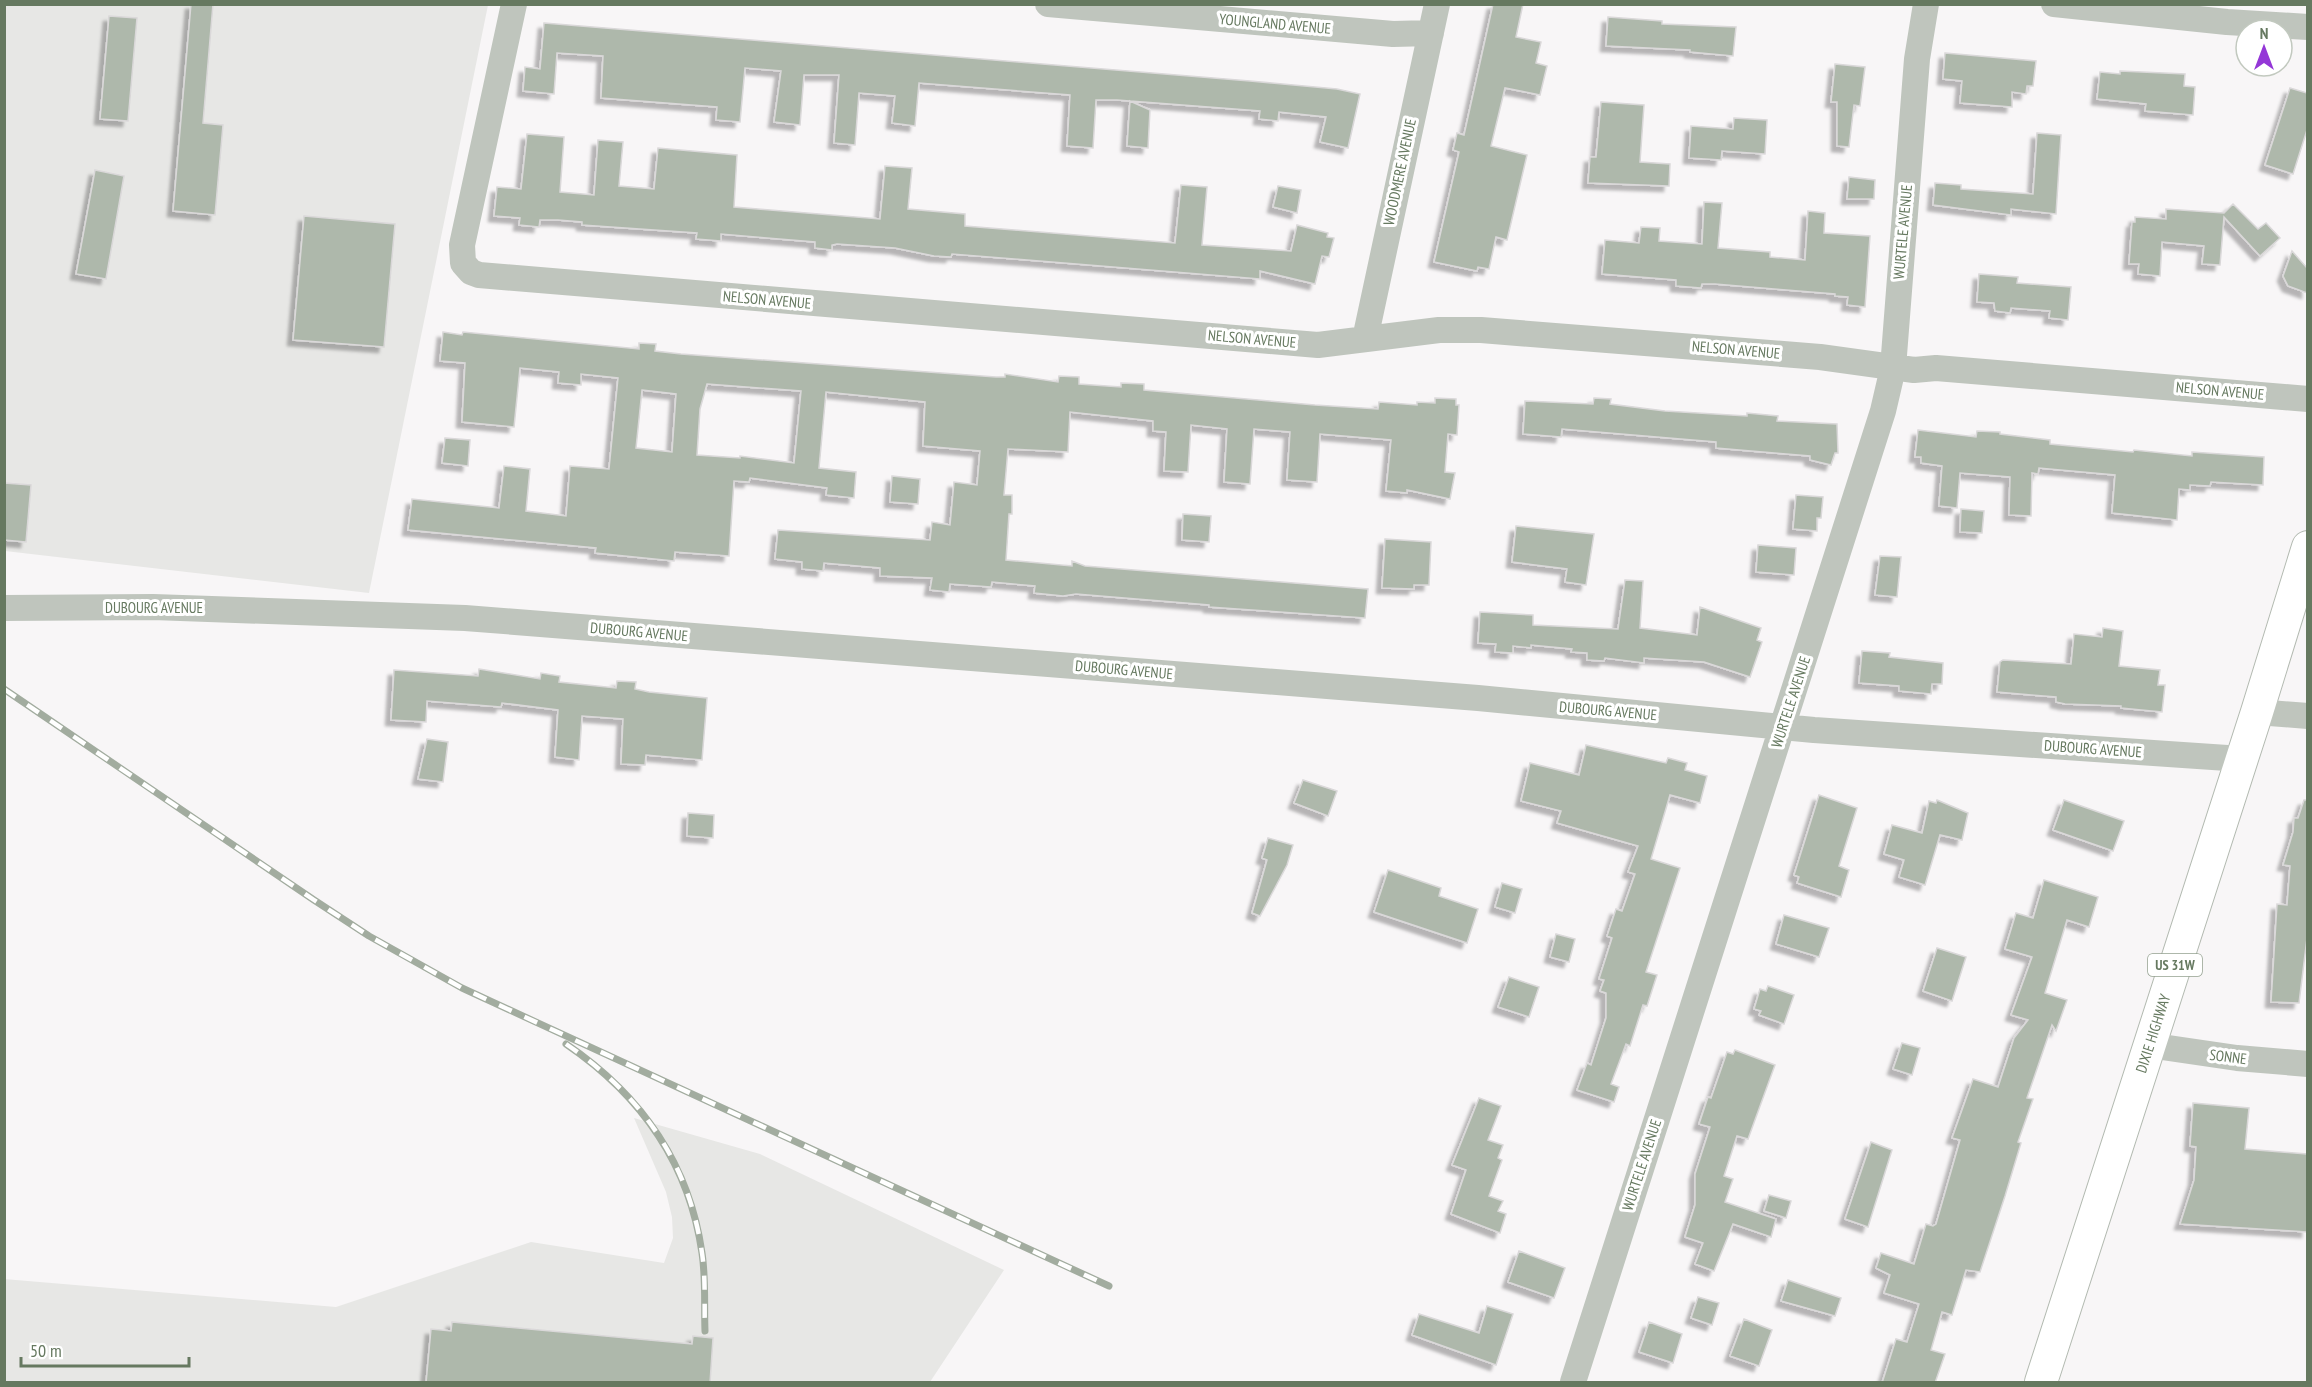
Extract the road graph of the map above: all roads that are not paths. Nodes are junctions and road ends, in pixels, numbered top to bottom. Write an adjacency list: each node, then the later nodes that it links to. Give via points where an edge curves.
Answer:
1 (514, 4): 9 (street, NELSON AVENUE, via 462,245 463,263 471,272 551,282 1318,345)
2 (1048, 4): 8 (street, YOUNGLAND AVENUE, via 1394,34)
3 (1437, 4): 8 (street, WOODMERE AVENUE)
4 (1926, 4): 10 (street, WURTELE AVENUE, via 1917,59)
5 (2054, 4): 6 (street)
6 (2123, 8): 7 (street)
7 (2307, 27)
8 (1431, 33): 9 (street, WOODMERE AVENUE)
9 (1365, 339): 10 (street, NELSON AVENUE, via 1439,330 1481,330 1820,357)
10 (1893, 368): 11 (street, NELSON AVENUE, via 1936,368); 16 (street, WURTELE AVENUE, via 1883,411)
11 (2307, 399)
12 (2307, 547): 14 (main road, DIXIE HIGHWAY / US 31W)
13 (4, 608): 16 (street, DUBOURG AVENUE, via 153,607 465,618)
14 (2257, 712): 15 (street); 17 (main road, DIXIE HIGHWAY / US 31W)
15 (2307, 716)
16 (1783, 727): 17 (street, DUBOURG AVENUE); 20 (street, WURTELE AVENUE)
17 (2242, 759): 18 (main road, DIXIE HIGHWAY / US 31W)
18 (2148, 1045): 19 (street, SONNE); 21 (main road, DIXIE HIGHWAY / US 31W)
19 (2307, 1064)
20 (1573, 1383)
21 (2041, 1383)

